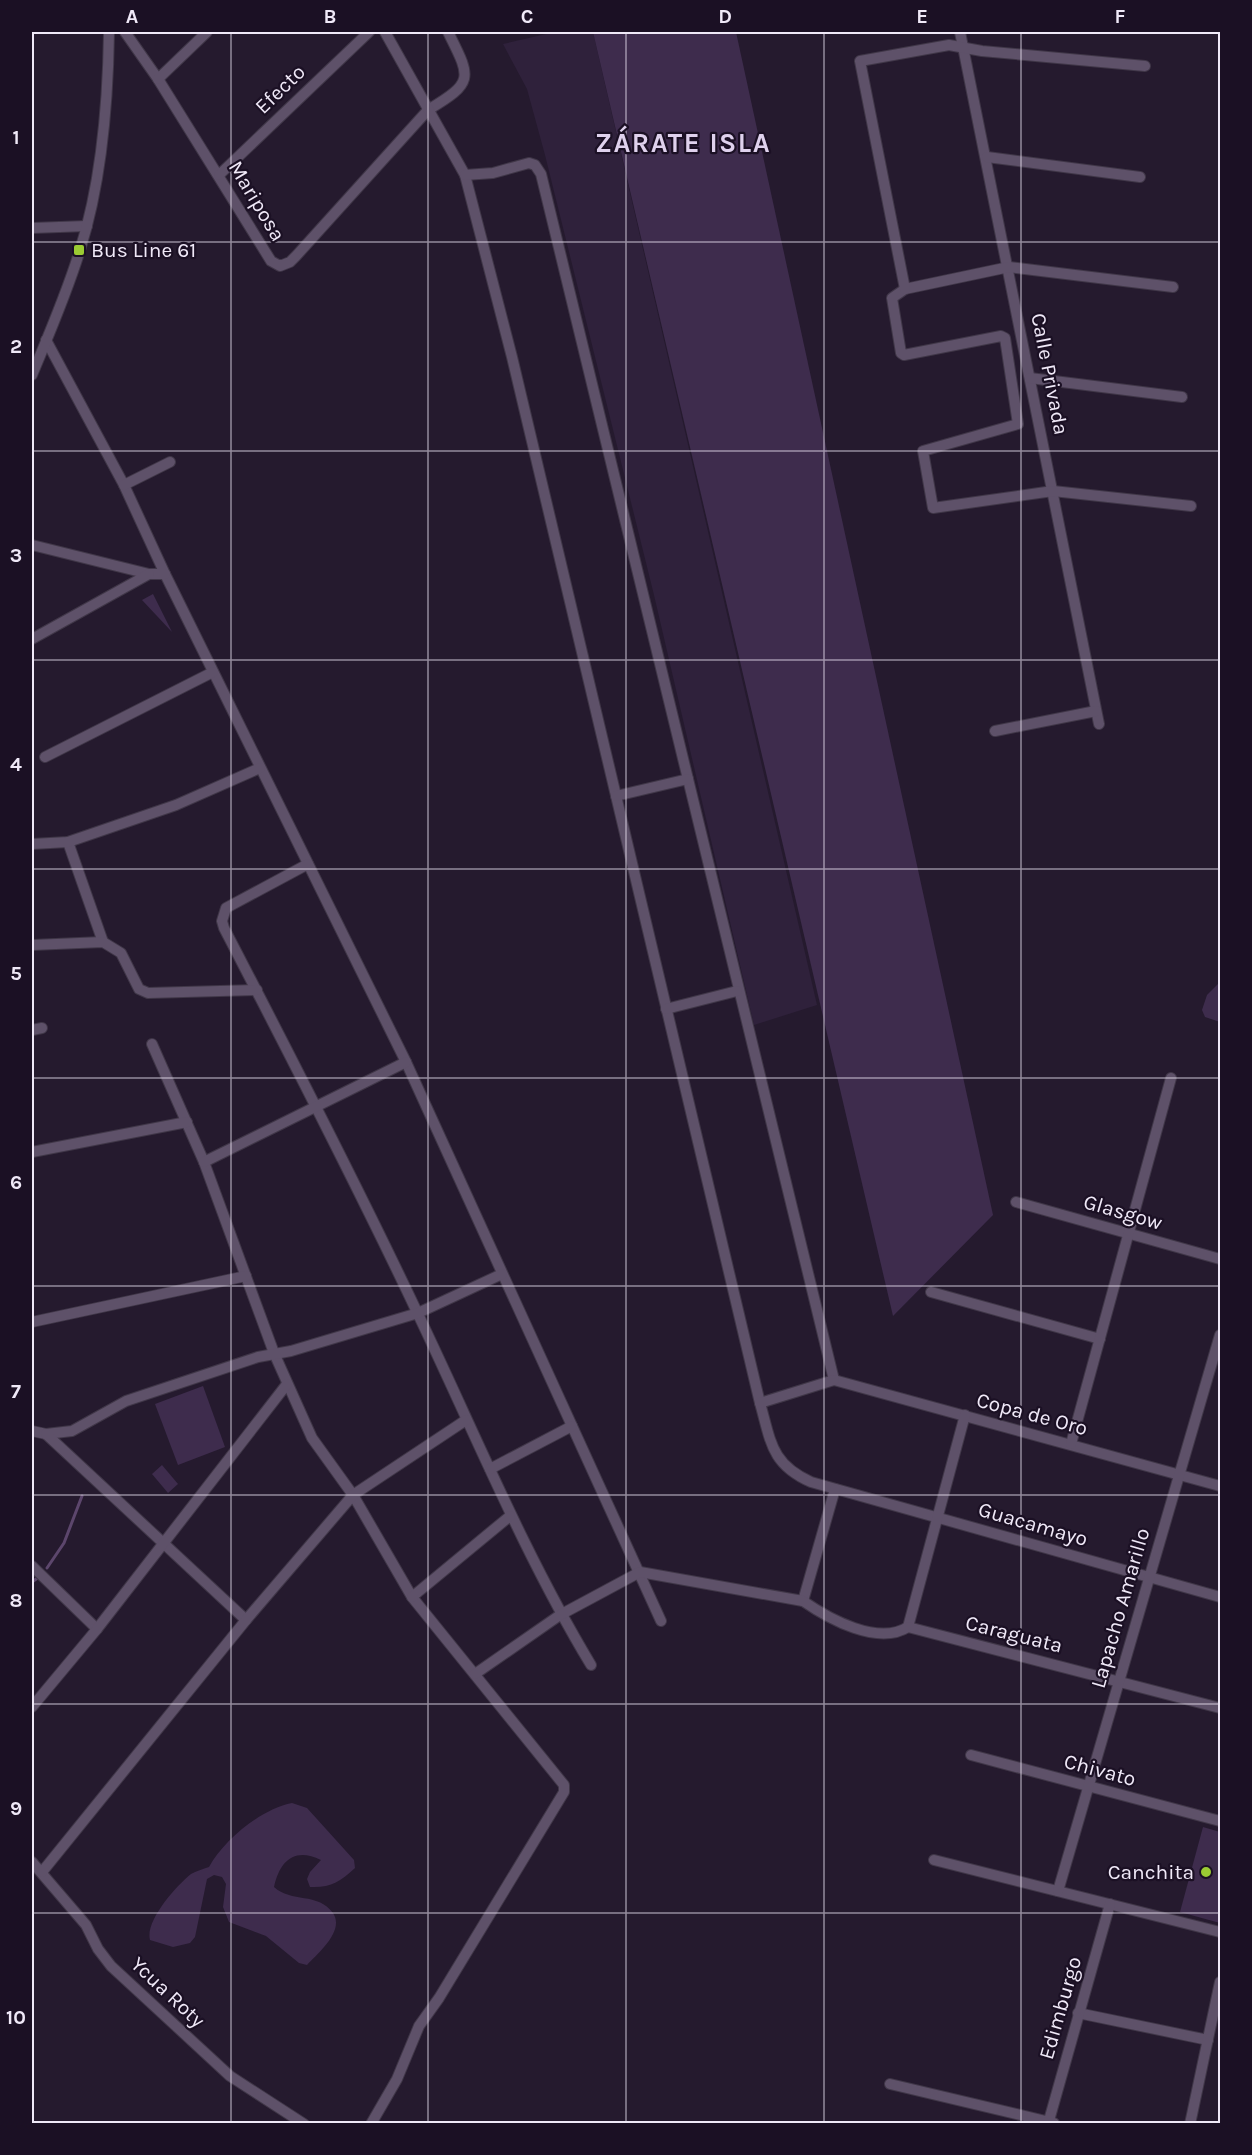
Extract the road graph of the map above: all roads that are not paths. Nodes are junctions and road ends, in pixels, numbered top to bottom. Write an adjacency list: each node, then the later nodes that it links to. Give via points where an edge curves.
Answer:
1 (109, 32): 16 (street, via 100,160)
2 (125, 32): 10 (street, Mariposa)
3 (207, 32): 10 (street)
4 (369, 32): 13 (street, Efecto)
5 (385, 32): 11 (street, Guacamayo)
6 (448, 32): 11 (street, via 465,67 462,85)
7 (960, 32): 8 (street, Calle Privada)
8 (963, 46): 9 (street); 12 (street, Calle Privada); 20 (street, via 864,59 859,63)
9 (1145, 66)
10 (159, 79): 13 (street, Mariposa)
11 (428, 110): 13 (street, Mariposa, via 285,265 271,261); 14 (street, Guacamayo)
12 (987, 157): 15 (street); 18 (street, Calle Privada)
13 (219, 175)
14 (465, 175): 39 (street, via 493,173 529,163 541,174); 40 (street, Guacamayo)
15 (1140, 177)
16 (87, 226): 17 (street); 21 (street)
17 (32, 228)
18 (1009, 267): 19 (street); 20 (street); 23 (street, Calle Privada)
19 (1173, 287)
20 (905, 289): 27 (street, via 892,298 903,354 1004,337 1019,422 1017,426 924,449 932,507)
21 (46, 340): 22 (street); 26 (street)
22 (32, 375)
23 (1030, 378): 24 (street); 27 (street, Calle Privada)
24 (1182, 397)
25 (170, 462): 26 (street)
26 (124, 485): 31 (street)
27 (1053, 491): 28 (street); 34 (street, Calle Privada)
28 (1191, 506)
29 (32, 545): 30 (street)
30 (149, 574): 31 (street); 32 (street)
31 (165, 574): 33 (street)
32 (32, 639)
33 (213, 672): 37 (street); 38 (street)
34 (1096, 711): 35 (street, Calle Privada); 36 (street)
35 (1099, 724)
36 (995, 731)
37 (45, 757)
38 (260, 768): 41 (street, via 176,805); 43 (street)
39 (688, 780): 40 (street); 47 (street)
40 (616, 796): 48 (street, Guacamayo)
41 (68, 842): 42 (street); 44 (street)
42 (32, 844)
43 (308, 864): 46 (street, via 226,908 224,928); 50 (street)
44 (103, 942): 45 (street); 46 (street, via 121,953 139,989 148,993)
45 (32, 945)
46 (257, 990): 52 (street)
47 (737, 991): 48 (street); 68 (street)
48 (666, 1009): 70 (street, Guacamayo)
49 (152, 1044): 53 (street)
50 (406, 1062): 52 (street); 59 (street)
51 (1171, 1078): 57 (street)
52 (316, 1107): 55 (street); 62 (street)
53 (187, 1122): 54 (street); 55 (street)
54 (32, 1152)
55 (204, 1162): 60 (street)
56 (1016, 1202): 57 (street, Glasgow)
57 (1128, 1234): 58 (street, Glasgow); 65 (street)
58 (1221, 1259)
59 (502, 1274): 62 (street); 73 (street)
60 (246, 1276): 63 (street); 66 (street)
61 (931, 1292): 65 (street)
62 (418, 1313): 66 (street); 72 (street)
63 (32, 1322)
64 (1221, 1335): 67 (street, Lapacho Amarillo)
65 (1100, 1340): 76 (street)
66 (274, 1353): 69 (street); 75 (street, via 126,1401 72,1431)
67 (1215, 1372): 78 (street, Lapacho Amarillo)
68 (834, 1380): 70 (street); 71 (street, Copa de Oro)
69 (287, 1384): 81 (street, via 312,1438); 84 (street)
70 (760, 1403): 80 (street, Guacamayo, via 775,1454 783,1465 792,1474)
71 (964, 1415): 76 (street, Copa de Oro); 83 (street)
72 (466, 1420): 77 (street); 81 (street)
73 (572, 1426): 77 (street); 86 (street)
74 (32, 1431): 75 (street)
75 (46, 1434): 84 (street)
76 (1071, 1444): 78 (street, Copa de Oro)
77 (490, 1469): 82 (street)
78 (1180, 1474): 79 (street, Copa de Oro); 87 (street, Lapacho Amarillo)
79 (1221, 1486)
80 (835, 1489): 83 (street, Guacamayo); 90 (street)
81 (353, 1495): 88 (street); 92 (street)
82 (510, 1516): 88 (street); 91 (street)
83 (938, 1518): 87 (street, Guacamayo); 94 (street)
84 (164, 1544): 92 (street); 95 (street)
85 (32, 1566): 95 (street)
86 (640, 1572): 90 (street, Caraguata); 91 (street); 93 (street)
87 (1150, 1577): 89 (street, Guacamayo); 98 (street, Lapacho Amarillo)
88 (412, 1597): 97 (street)
89 (1221, 1597)
90 (804, 1601): 94 (street, Caraguata, via 820,1612 883,1634)
91 (560, 1615): 96 (street); 97 (street)
92 (246, 1620): 106 (street)
93 (660, 1622)
94 (908, 1627): 98 (street, Caraguata)
95 (97, 1629): 99 (street)
96 (591, 1665)
97 (475, 1674): 116 (street, via 563,1782 564,1792 425,2016 397,2079)
98 (1119, 1681): 100 (street, Caraguata); 102 (street, Lapacho Amarillo)
99 (32, 1707)
100 (1221, 1708)
101 (970, 1755): 102 (street, Chivato)
102 (1088, 1787): 103 (street, Chivato); 107 (street, Lapacho Amarillo)
103 (1221, 1821)
104 (934, 1860): 107 (street)
105 (32, 1862): 106 (street, Ycua Roty)
106 (42, 1872): 115 (street, Ycua Roty, via 86,1925 111,1966 230,2076)
107 (1058, 1891): 108 (street)
108 (1110, 1904): 109 (street); 111 (street, Edimburgo)
109 (1221, 1932)
110 (1221, 1982): 112 (street)
111 (1078, 2013): 112 (street); 114 (street, Edimburgo)
112 (1208, 2040): 117 (street)
113 (890, 2084): 114 (street)
114 (1050, 2123)
115 (304, 2124)
116 (371, 2124)
117 (1190, 2124)

